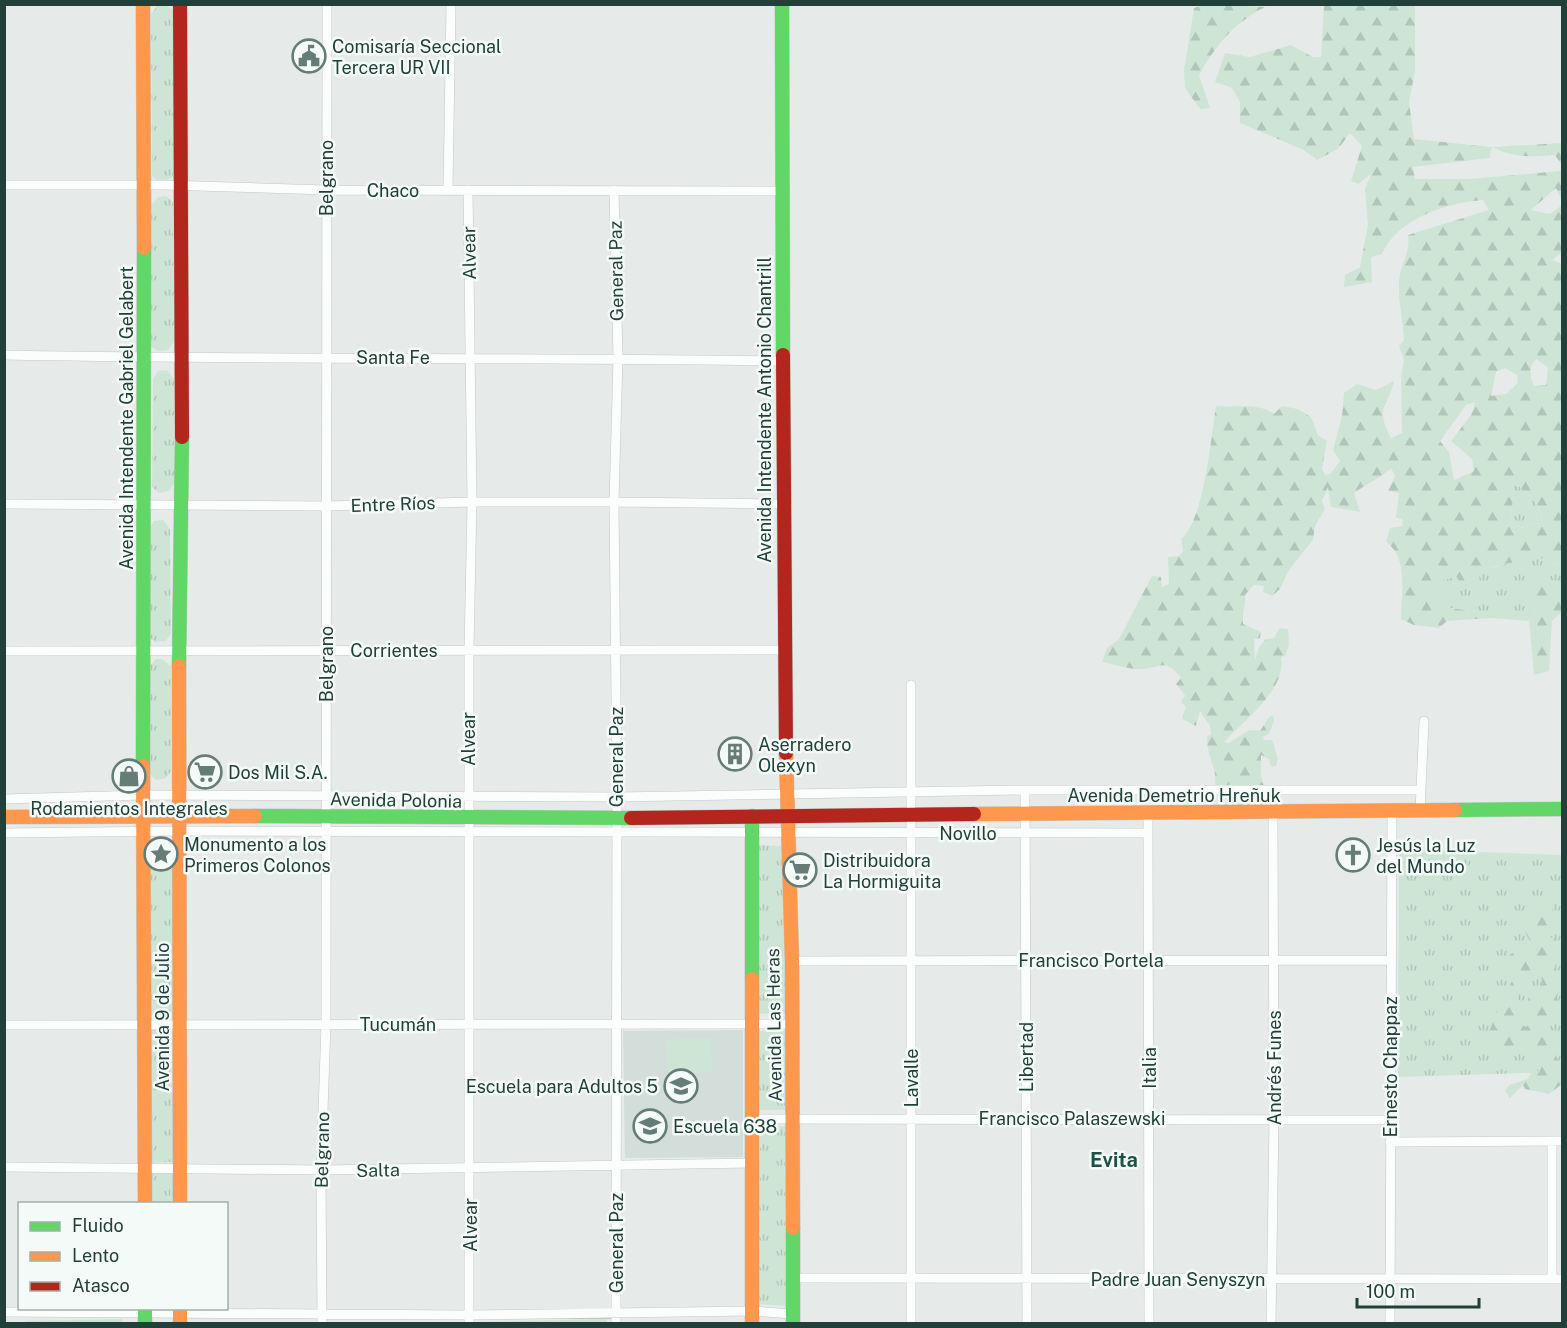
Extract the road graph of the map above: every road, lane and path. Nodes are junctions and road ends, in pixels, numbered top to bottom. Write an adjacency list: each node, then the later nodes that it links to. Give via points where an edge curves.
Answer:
1 (142, 4): 6 (main road, Avenida Intendente Gabriel Gelabert)
2 (180, 4): 8 (main road)
3 (327, 4): 9 (street, Belgrano)
4 (451, 4): 10 (street)
5 (782, 4): 13 (main road, Avenida Intendente Antonio Chantrill)
6 (145, 185): 7 (street, Chaco); 8 (street, Chaco); 17 (main road, Avenida Intendente Gabriel Gelabert)
7 (4, 186)
8 (181, 186): 9 (street, Chaco); 18 (main road)
9 (326, 190): 10 (street, Chaco); 15 (street, Belgrano)
10 (448, 190): 11 (street, Chaco)
11 (468, 190): 12 (street, Chaco); 16 (street, Alvear)
12 (615, 190): 13 (street, Chaco); 19 (street, General Paz)
13 (782, 191): 20 (main road, Avenida Intendente Antonio Chantrill)
14 (4, 355): 17 (street, Santa Fe)
15 (328, 357): 16 (street, Santa Fe); 18 (street, Santa Fe); 27 (street, Belgrano)
16 (470, 357): 19 (street, Santa Fe); 21 (street, Alvear)
17 (143, 358): 18 (street, Santa Fe); 25 (main road, Avenida Intendente Gabriel Gelabert)
18 (183, 358): 26 (main road)
19 (618, 358): 20 (street, Santa Fe); 22 (street, General Paz)
20 (781, 361): 24 (main road, Avenida Intendente Antonio Chantrill)
21 (472, 502): 22 (street, Entre Ríos); 27 (street, Entre Ríos); 31 (street, Alvear)
22 (614, 502): 24 (street, Entre Ríos); 32 (street, General Paz)
23 (4, 504): 25 (street, Entre Ríos)
24 (782, 504): 33 (main road, Avenida Intendente Antonio Chantrill)
25 (145, 505): 26 (street, Entre Ríos); 28 (main road, Avenida Intendente Gabriel Gelabert)
26 (182, 505): 27 (street, Entre Ríos); 29 (main road)
27 (326, 506): 30 (street, Belgrano)
28 (143, 650): 29 (street, Corrientes); 34 (street, Corrientes); 41 (main road, Avenida Intendente Gabriel Gelabert)
29 (179, 650): 30 (street, Corrientes); 42 (main road)
30 (325, 650): 31 (street, Corrientes); 43 (street, Belgrano)
31 (468, 650): 32 (street, Corrientes); 44 (street, Alvear)
32 (616, 650): 33 (street, Corrientes); 45 (street, General Paz)
33 (783, 650): 39 (main road, Avenida Intendente Antonio Chantrill)
34 (4, 651)
35 (911, 685): 40 (street, Lavalle)
36 (1424, 721): 38 (street)
37 (1025, 790): 38 (street); 40 (street); 51 (street, Libertad)
38 (1421, 790): 49 (street)
39 (786, 793): 40 (street); 45 (street); 55 (main road, Avenida Intendente Antonio Chantrill)
40 (912, 793): 53 (street, Lavalle)
41 (142, 795): 42 (street); 46 (street); 54 (main road, Avenida Intendente Gabriel Gelabert)
42 (181, 795): 43 (street); 60 (main road)
43 (327, 795): 44 (street); 58 (street, Belgrano)
44 (468, 797): 45 (street); 61 (street, Alvear)
45 (617, 797): 59 (street, General Paz)
46 (4, 799)
47 (1563, 809): 49 (main road, Avenida Demetrio Hreñuk)
48 (1392, 810): 49 (main road, Avenida Demetrio Hreñuk); 50 (main road, Avenida Demetrio Hreñuk); 74 (street, Ernesto Chappaz)
49 (1420, 811)
50 (1273, 812): 52 (main road, Avenida Demetrio Hreñuk); 72 (street, Andrés Funes)
51 (1026, 813): 52 (main road, Avenida Demetrio Hreñuk); 53 (main road, Avenida Demetrio Hreñuk); 67 (street, Libertad)
52 (1148, 813): 68 (street, Italia)
53 (912, 814): 55 (main road, Avenida Demetrio Hreñuk); 63 (street, Lavalle)
54 (142, 815): 57 (main road, Avenida Polonia); 60 (main road, Avenida Polonia); 62 (main road, Avenida Intendente Gabriel Gelabert)
55 (786, 815): 56 (main road, Avenida Polonia); 66 (main road, Avenida Las Heras)
56 (752, 816): 59 (main road, Avenida Polonia); 70 (main road, Avenida Las Heras)
57 (4, 817)
58 (327, 817): 60 (main road, Avenida Polonia); 61 (main road, Avenida Polonia); 65 (street, Belgrano)
59 (617, 817): 61 (main road, Avenida Polonia); 69 (street, General Paz)
60 (180, 824): 62 (street, Avenida Polonia); 65 (street, Avenida Polonia); 77 (main road, Avenida 9 de Julio)
61 (470, 825): 65 (street, Avenida Polonia); 69 (street, Avenida Polonia); 80 (street, Alvear)
62 (141, 831): 64 (street, Avenida Polonia); 78 (main road, Avenida 9 de Julio)
63 (911, 832): 66 (street, Novillo); 67 (street, Novillo); 76 (street, Lavalle)
64 (4, 833)
65 (326, 833): 79 (street, Belgrano)
66 (787, 833): 70 (street, Avenida Polonia); 75 (main road, Avenida Las Heras)
67 (1026, 833): 68 (street, Novillo); 73 (street, Libertad)
68 (1148, 833): 71 (street, Italia)
69 (616, 834): 70 (street, Avenida Polonia); 81 (street, General Paz)
70 (752, 834): 84 (main road, Avenida Las Heras)
71 (1148, 959): 72 (street, Francisco Portela); 73 (street, Francisco Portela); 89 (street, Italia)
72 (1273, 959): 74 (street, Francisco Portela); 90 (street, Andrés Funes)
73 (1026, 960): 76 (street, Francisco Portela); 86 (street, Libertad)
74 (1390, 960): 91 (street, Ernesto Chappaz)
75 (792, 961): 76 (street, Francisco Portela); 82 (main road, Avenida Las Heras)
76 (912, 962): 85 (street, Lavalle)
77 (179, 1023): 78 (street, Tucumán); 79 (street, Tucumán); 98 (main road, Avenida 9 de Julio)
78 (143, 1024): 83 (street, Tucumán); 99 (main road, Avenida 9 de Julio)
79 (326, 1024): 80 (street, Tucumán); 101 (street, Belgrano)
80 (470, 1024): 81 (street, Tucumán); 100 (street, Alvear)
81 (615, 1024): 84 (street, Tucumán); 96 (street, General Paz)
82 (792, 1024): 84 (street, Tucumán); 88 (main road, Avenida Las Heras)
83 (4, 1025)
84 (750, 1025): 87 (main road, Avenida Las Heras)
85 (911, 1117): 86 (street, Francisco Palaszewski); 88 (street, Francisco Palaszewski); 105 (street, Lavalle)
86 (1026, 1118): 89 (street, Francisco Palaszewski); 106 (street, Libertad)
87 (752, 1119): 88 (street, Francisco Palaszewski); 95 (main road, Avenida Las Heras)
88 (792, 1119): 104 (main road, Avenida Las Heras)
89 (1149, 1119): 90 (street, Francisco Palaszewski); 107 (street, Italia)
90 (1274, 1119): 91 (street, Francisco Palaszewski); 108 (street, Andrés Funes)
91 (1392, 1120): 94 (street, Ernesto Chappaz)
92 (1552, 1141): 93 (street); 94 (street); 110 (street)
93 (1563, 1141)
94 (1390, 1142): 109 (street, Ernesto Chappaz)
95 (752, 1163): 96 (street, Salta); 116 (main road, Avenida Las Heras)
96 (616, 1165): 100 (street, Salta); 113 (street, General Paz)
97 (4, 1167): 99 (street, Salta)
98 (180, 1168): 99 (street, Salta); 101 (street, Salta); 103 (main road, Avenida 9 de Julio)
99 (145, 1169): 102 (main road, Avenida 9 de Julio)
100 (470, 1169): 101 (street, Salta); 118 (street, Alvear)
101 (321, 1170): 117 (street, Belgrano)
102 (145, 1202)
103 (180, 1202)
104 (793, 1278): 105 (street, Padre Juan Senyszyn); 119 (main road, Avenida Las Heras)
105 (911, 1278): 106 (street, Padre Juan Senyszyn); 121 (street, Lavalle)
106 (1027, 1278): 107 (street, Padre Juan Senyszyn); 122 (street, Libertad)
107 (1149, 1278): 108 (street, Padre Juan Senyszyn); 123 (street, Italia)
108 (1271, 1279): 109 (street, Padre Juan Senyszyn); 124 (street, Andrés Funes)
109 (1390, 1279): 110 (street, Padre Juan Senyszyn); 125 (street, Ernesto Chappaz)
110 (1552, 1279): 111 (street, Padre Juan Senyszyn)
111 (1563, 1279)
112 (4, 1312): 114 (street)
113 (616, 1312): 116 (street); 118 (street); 120 (street, General Paz)
114 (146, 1315): 115 (street)
115 (180, 1315): 117 (street)
116 (752, 1317): 119 (street)
117 (322, 1319): 118 (street)
118 (469, 1319)
119 (793, 1319)
120 (616, 1323)
121 (911, 1323)
122 (1027, 1323)
123 (1149, 1323)
124 (1271, 1323)
125 (1390, 1323)

